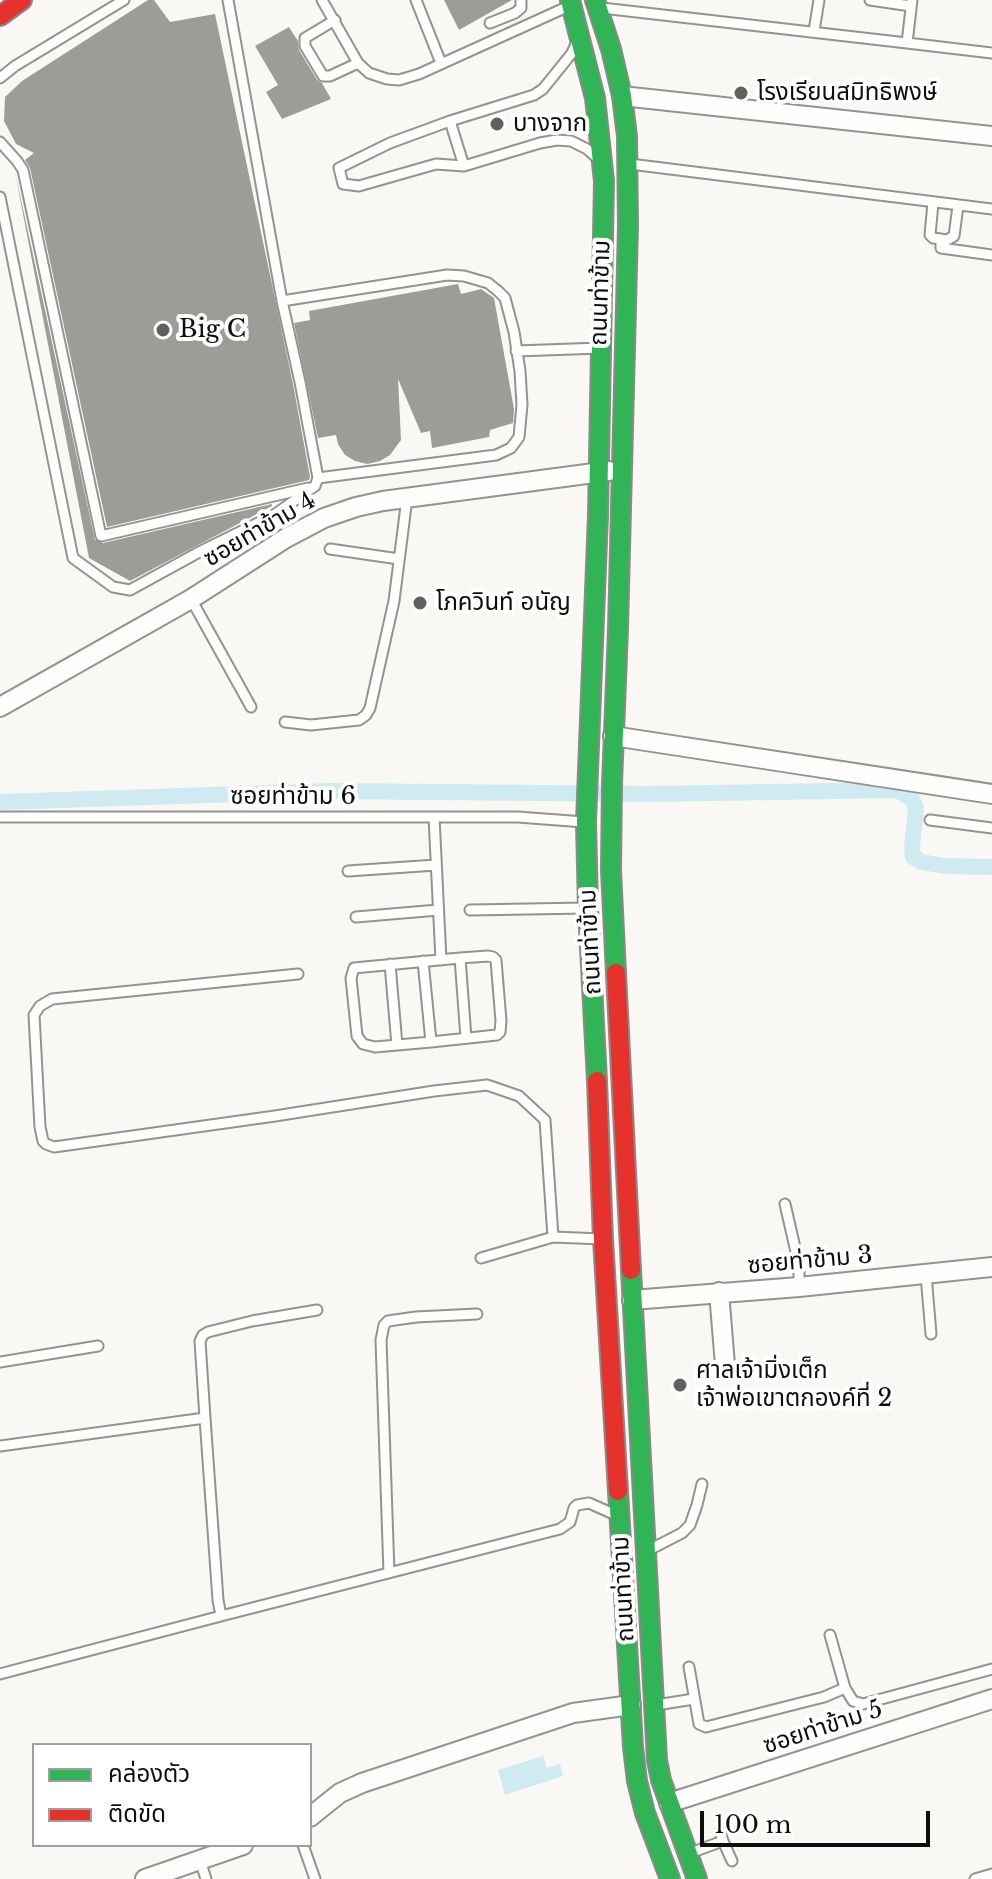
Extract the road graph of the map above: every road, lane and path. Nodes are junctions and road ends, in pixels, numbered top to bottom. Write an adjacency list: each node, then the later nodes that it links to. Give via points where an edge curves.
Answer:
1 (22, 0): 12 (street)
2 (124, 0): 21 (lane)
3 (228, 0): 35 (lane)
4 (416, 0): 20 (lane)
5 (521, 0): 14 (lane, via 515,13)
6 (819, 0): 16 (lane)
7 (870, 0): 10 (lane)
8 (327, 2): 13 (lane)
9 (570, 2): 15 (street, ถนนท่าข้าม); 20 (lane)
10 (912, 3): 17 (lane)
11 (596, 4): 16 (lane); 22 (street, ถนนท่าข้าม)
12 (0, 16)
13 (335, 20): 19 (lane); 19 (lane, via 307,37 305,46 323,76)
14 (490, 23)
15 (578, 27): 23 (lane, via 572,53 543,89); 28 (street, ถนนท่าข้าม, via 595,98)
16 (814, 31): 17 (lane)
17 (907, 43): 18 (lane)
18 (992, 53)
19 (358, 63): 20 (lane, via 369,73 399,80)
20 (441, 63)
21 (0, 78)
22 (622, 96): 24 (street); 26 (street, ถนนท่าข้าม)
23 (450, 121): 27 (lane); 27 (lane, via 339,168 343,184 359,186 436,164)
24 (992, 136)
25 (0, 142): 40 (lane, via 23,170 101,536)
26 (627, 164): 30 (lane); 38 (street, ถนนท่าข้าม)
27 (464, 166): 28 (lane, via 557,140 587,149)
28 (603, 168): 36 (street, ถนนท่าข้าม)
29 (0, 197): 40 (lane, via 73,558 113,587 130,590 274,515)
30 (933, 203): 31 (lane); 33 (lane, via 930,235)
31 (958, 206): 32 (lane); 33 (lane, via 954,236)
32 (992, 209)
33 (941, 239): 34 (lane, via 942,249)
34 (992, 255)
35 (282, 301): 37 (lane, via 464,276 488,283 505,298); 40 (lane)
36 (601, 348): 37 (lane); 39 (street, ถนนท่าข้าม)
37 (516, 351): 40 (lane, via 522,405 519,437 511,448 496,455)
38 (621, 470): 39 (street, ซอยท่าข้าม 4); 48 (street, ถนนท่าข้าม)
39 (599, 472): 41 (street, ซอยท่าข้าม 4); 50 (street, ถนนท่าข้าม)
40 (316, 482)
41 (407, 497): 43 (lane); 44 (street, ซอยท่าข้าม 4, via 324,518)
42 (330, 549): 43 (lane)
43 (399, 559): 47 (lane, via 366,715 332,724)
44 (191, 599): 45 (street, ซอยท่าข้าม 4); 46 (lane)
45 (0, 707)
46 (251, 707)
47 (285, 722)
48 (613, 736): 49 (street); 77 (street, ถนนท่าข้าม, via 611,870)
49 (992, 794)
50 (586, 816): 52 (lane, ซอยท่าข้าม 6); 57 (street, ถนนท่าข้าม)
51 (0, 817): 52 (lane, ซอยท่าข้าม 6)
52 (434, 817): 55 (lane)
53 (930, 820): 54 (lane)
54 (992, 828)
55 (436, 865): 56 (lane); 58 (lane)
56 (348, 871)
57 (588, 908): 59 (lane); 71 (street, ถนนท่าข้าม)
58 (438, 910): 60 (lane); 62 (lane)
59 (470, 910)
60 (356, 917)
61 (460, 958): 62 (lane); 66 (lane); 66 (lane, via 496,960 501,1021 497,1035)
62 (441, 960): 63 (lane)
63 (423, 961): 64 (lane); 67 (lane)
64 (390, 964): 68 (lane); 68 (lane, via 354,968 351,978 359,1041 368,1046)
65 (298, 974): 70 (lane, via 52,999 40,1006 34,1015 43,1141 54,1147 487,1085 519,1096 545,1120)
66 (466, 1038): 67 (lane)
67 (431, 1042): 68 (lane)
68 (397, 1045)
69 (785, 1204): 75 (lane)
70 (553, 1237): 71 (lane); 72 (lane)
71 (603, 1239): 87 (street, ถนนท่าข้าม)
72 (481, 1258)
73 (992, 1267): 74 (street, ซอยท่าข้าม 3)
74 (926, 1275): 75 (street, ซอยท่าข้าม 3); 80 (lane)
75 (799, 1287): 76 (street, ซอยท่าข้าม 3)
76 (719, 1292): 77 (street, ซอยท่าข้าม 3); 83 (street)
77 (632, 1300): 88 (street, ถนนท่าข้าม)
78 (317, 1310): 84 (lane, via 203,1335)
79 (477, 1314): 89 (lane, via 416,1317 384,1325)
80 (931, 1334)
81 (98, 1346): 82 (lane)
82 (0, 1362)
83 (725, 1365)
84 (205, 1418): 85 (lane); 90 (lane)
85 (0, 1446)
86 (702, 1484): 88 (lane, via 690,1525)
87 (619, 1517): 89 (lane, via 582,1504 560,1529); 98 (street, ถนนท่าข้าม)
88 (646, 1551): 99 (street, ถนนท่าข้าม)
89 (389, 1573): 90 (lane)
90 (221, 1616): 94 (lane)
91 (830, 1635): 95 (lane)
92 (689, 1667): 96 (lane)
93 (992, 1669): 95 (lane, via 863,1704 853,1701)
94 (0, 1674)
95 (845, 1688): 96 (lane, via 706,1727 699,1724)
96 (694, 1699): 99 (lane)
97 (992, 1699): 100 (street, ซอยท่าข้าม 5)
98 (631, 1705): 101 (street, via 573,1713 362,1783); 111 (street, ถนนท่าข้าม, via 637,1781)
99 (653, 1706): 100 (street, ถนนท่าข้าม, via 657,1760)
100 (669, 1803): 104 (street, ถนนท่าข้าม)
101 (312, 1815)
102 (237, 1847): 105 (street)
103 (304, 1847): 110 (lane)
104 (687, 1854): 106 (lane, via 722,1837); 112 (street, ถนนท่าข้าม)
105 (200, 1859): 108 (street); 109 (lane)
106 (732, 1861)
107 (992, 1874): 113 (lane)
108 (145, 1879)
109 (206, 1879)
110 (315, 1879)
111 (670, 1879)
112 (697, 1879)
113 (975, 1879)

